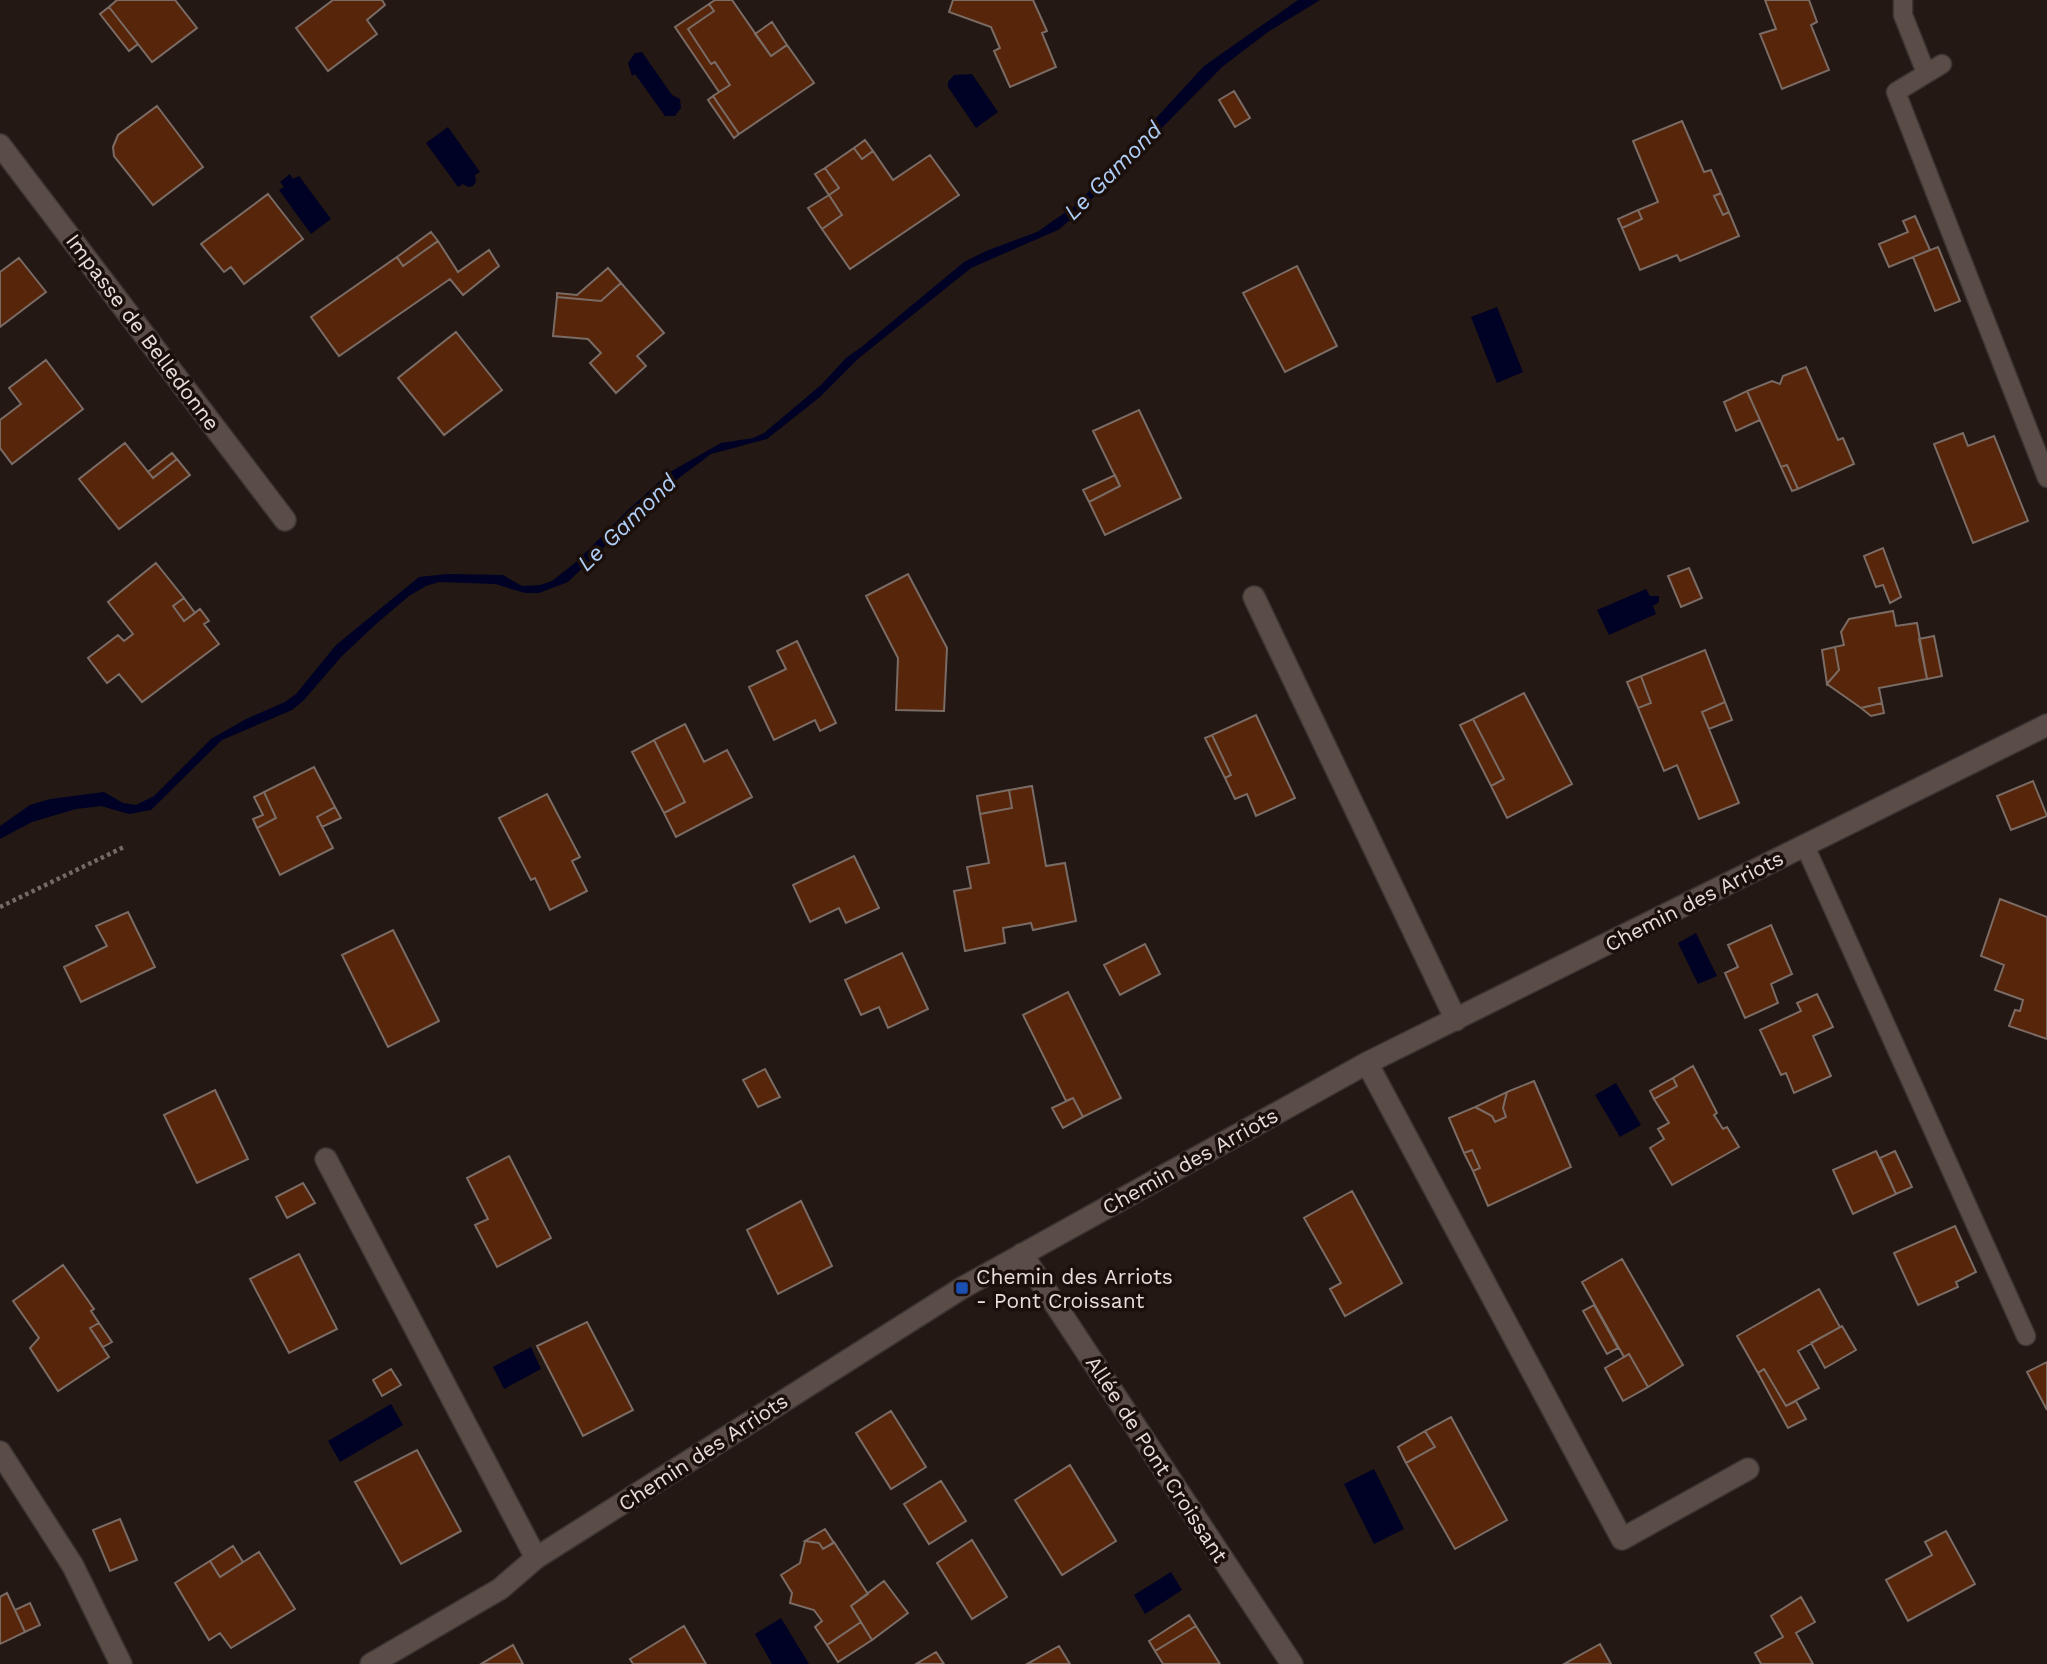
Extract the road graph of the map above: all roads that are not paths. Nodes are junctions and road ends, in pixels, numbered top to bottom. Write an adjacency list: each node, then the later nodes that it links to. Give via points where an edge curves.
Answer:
1 (1903, 0): 3 (lane, via 1903,15 1934,69 1896,92)
2 (0, 145): 4 (street, Impasse de Belledonne)
3 (2047, 478)
4 (285, 520)
5 (1254, 597): 8 (street)
6 (2047, 725): 7 (street, Chemin des Arriots)
7 (1805, 846): 8 (street, Chemin des Arriots); 12 (lane)
8 (1456, 1020): 9 (street, Chemin des Arriots)
9 (1367, 1063): 11 (street, Chemin des Arriots); 14 (street, via 1622,1539)
10 (326, 1159): 15 (street)
11 (1022, 1254): 15 (street, Chemin des Arriots, via 841,1363); 18 (street, Allée de Pont Croissant)
12 (2026, 1336)
13 (0, 1452): 17 (street, via 73,1566)
14 (1748, 1469)
15 (536, 1558): 16 (street, Chemin des Arriots, via 500,1589)
16 (377, 1662)
17 (121, 1664)
18 (1292, 1664)

